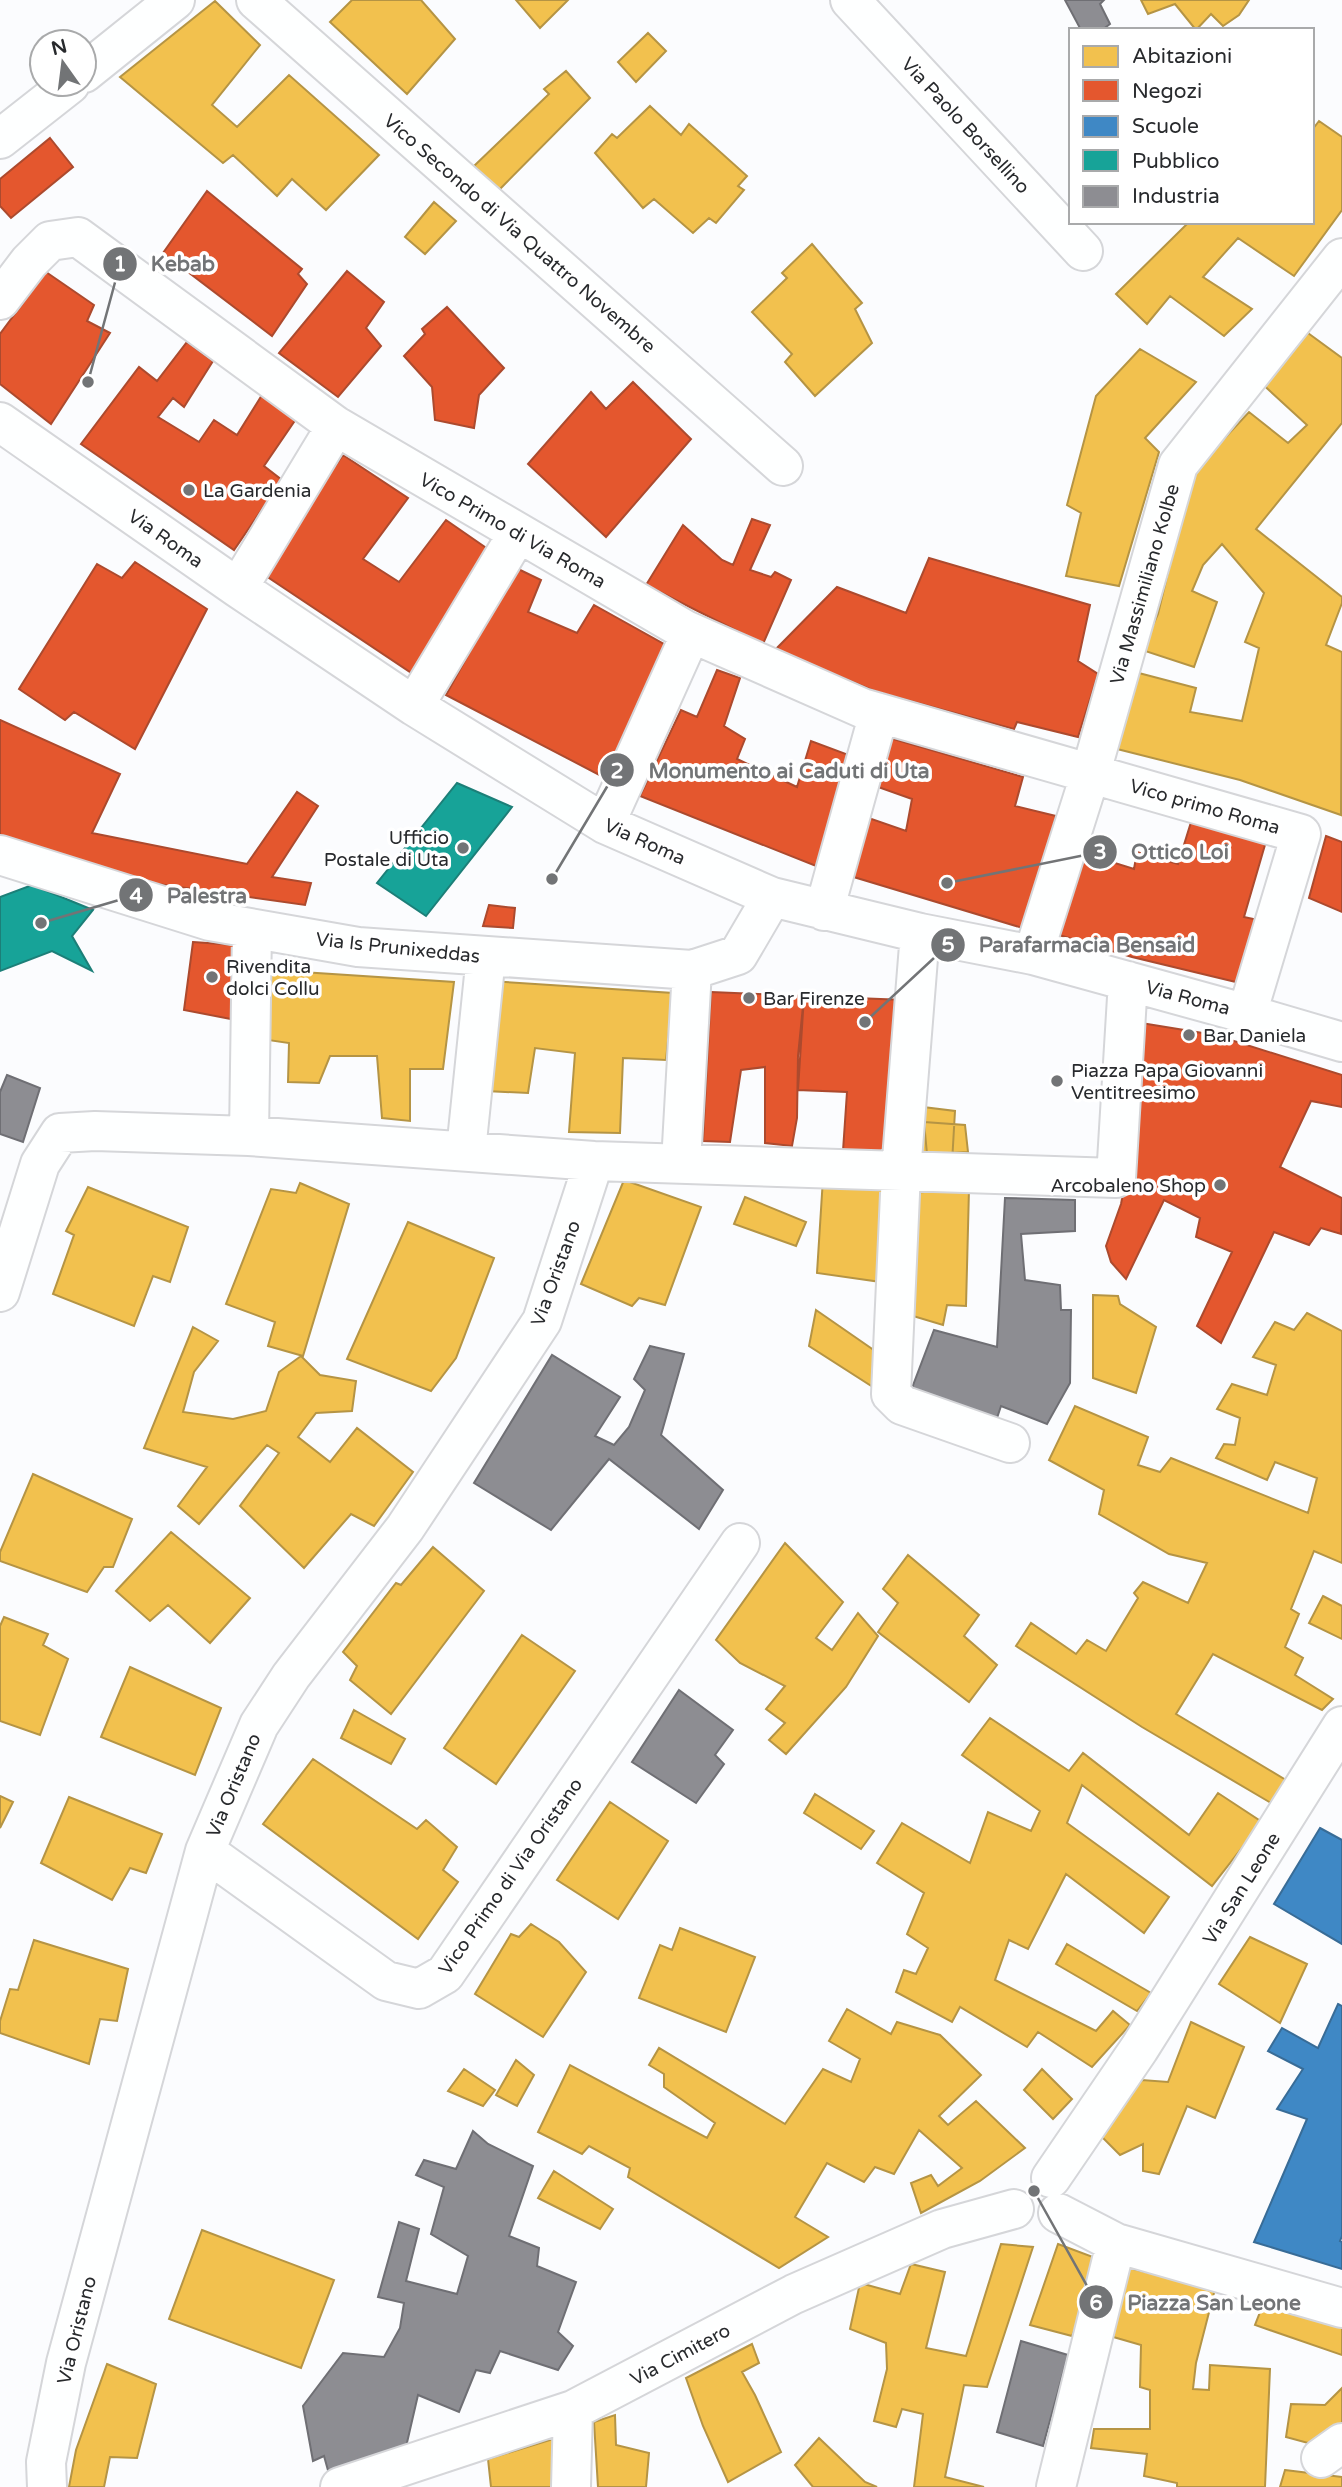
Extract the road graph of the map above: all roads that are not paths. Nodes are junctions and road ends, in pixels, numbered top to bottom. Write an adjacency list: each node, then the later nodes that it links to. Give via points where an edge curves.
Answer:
1 (175, 0): 4 (street)
2 (256, 0): 12 (street, Vico Secondo di Via Quattro Novembre)
3 (850, 0): 7 (street, Via Paolo Borsellino)
4 (98, 62)
5 (52, 98): 6 (street)
6 (0, 139)
7 (1083, 251)
8 (1342, 258): 18 (street, Via Massimiliano Kolbe, via 1178,465)
9 (0, 300): 11 (street, Vico Primo di Via Roma, via 50,240 78,237)
10 (0, 422): 14 (street, Via Roma)
11 (336, 426): 13 (street, Vico Primo di Via Roma); 14 (street)
12 (783, 466)
13 (518, 533): 15 (street, Vico Primo di Via Roma); 16 (street)
14 (239, 588): 16 (street, Via Roma)
15 (691, 633): 17 (street, Vico Primo di Via Roma); 19 (street)
16 (414, 706): 19 (street, Via Roma)
17 (879, 713): 18 (street, Vico Primo di Via Roma); 22 (street)
18 (1090, 772): 25 (street, Via Massimiliano Kolbe); 29 (street, Vico primo Roma, via 1301,834)
19 (605, 824): 21 (street, Via Roma)
20 (0, 855): 23 (street, Via Is Prunixeddas, via 210,921)
21 (772, 897): 22 (street, Via Roma); 27 (street, Via Is Prunixeddas, via 737,955)
22 (824, 911): 24 (street, Via Roma)
23 (253, 929): 26 (street, Via Is Prunixeddas, via 358,947); 31 (street)
24 (920, 933): 25 (street, Via Roma); 35 (street)
25 (1033, 955): 28 (street, Via Roma)
26 (486, 956): 27 (street, Via Is Prunixeddas); 32 (street)
27 (692, 970): 34 (street)
28 (1128, 981): 29 (street, Via Roma); 35 (street, via 1116,1178)
29 (1247, 1014): 30 (street, Via Roma)
30 (1342, 1042)
31 (249, 1136): 32 (street); 36 (street, via 60,1133 40,1164)
32 (466, 1151): 33 (street)
33 (594, 1161): 34 (street); 40 (street, Via Oristano, via 542,1321 405,1528 259,1725)
34 (681, 1163): 35 (street)
35 (901, 1171): 37 (street, via 891,1394 902,1405)
36 (0, 1292)
37 (1010, 1443)
38 (740, 1543): 40 (street, Vico Primo di Via Oristano, via 445,1974 419,1989 386,1981)
39 (1342, 1726): 41 (street, Via San Leone, via 1139,2049)
40 (205, 1851): 45 (street, Via Oristano, via 66,2363 46,2462)
41 (1055, 2195): 42 (street); 44 (street, Via Cimitero, via 1048,2221 1035,2224 1014,2209 942,2229 794,2294)
42 (1116, 2243): 43 (street); 48 (street)
43 (1342, 2308)
44 (573, 2410): 46 (street, Via Cimitero); 47 (street)
45 (47, 2487)
46 (340, 2487)
47 (571, 2487)
48 (1056, 2487)

